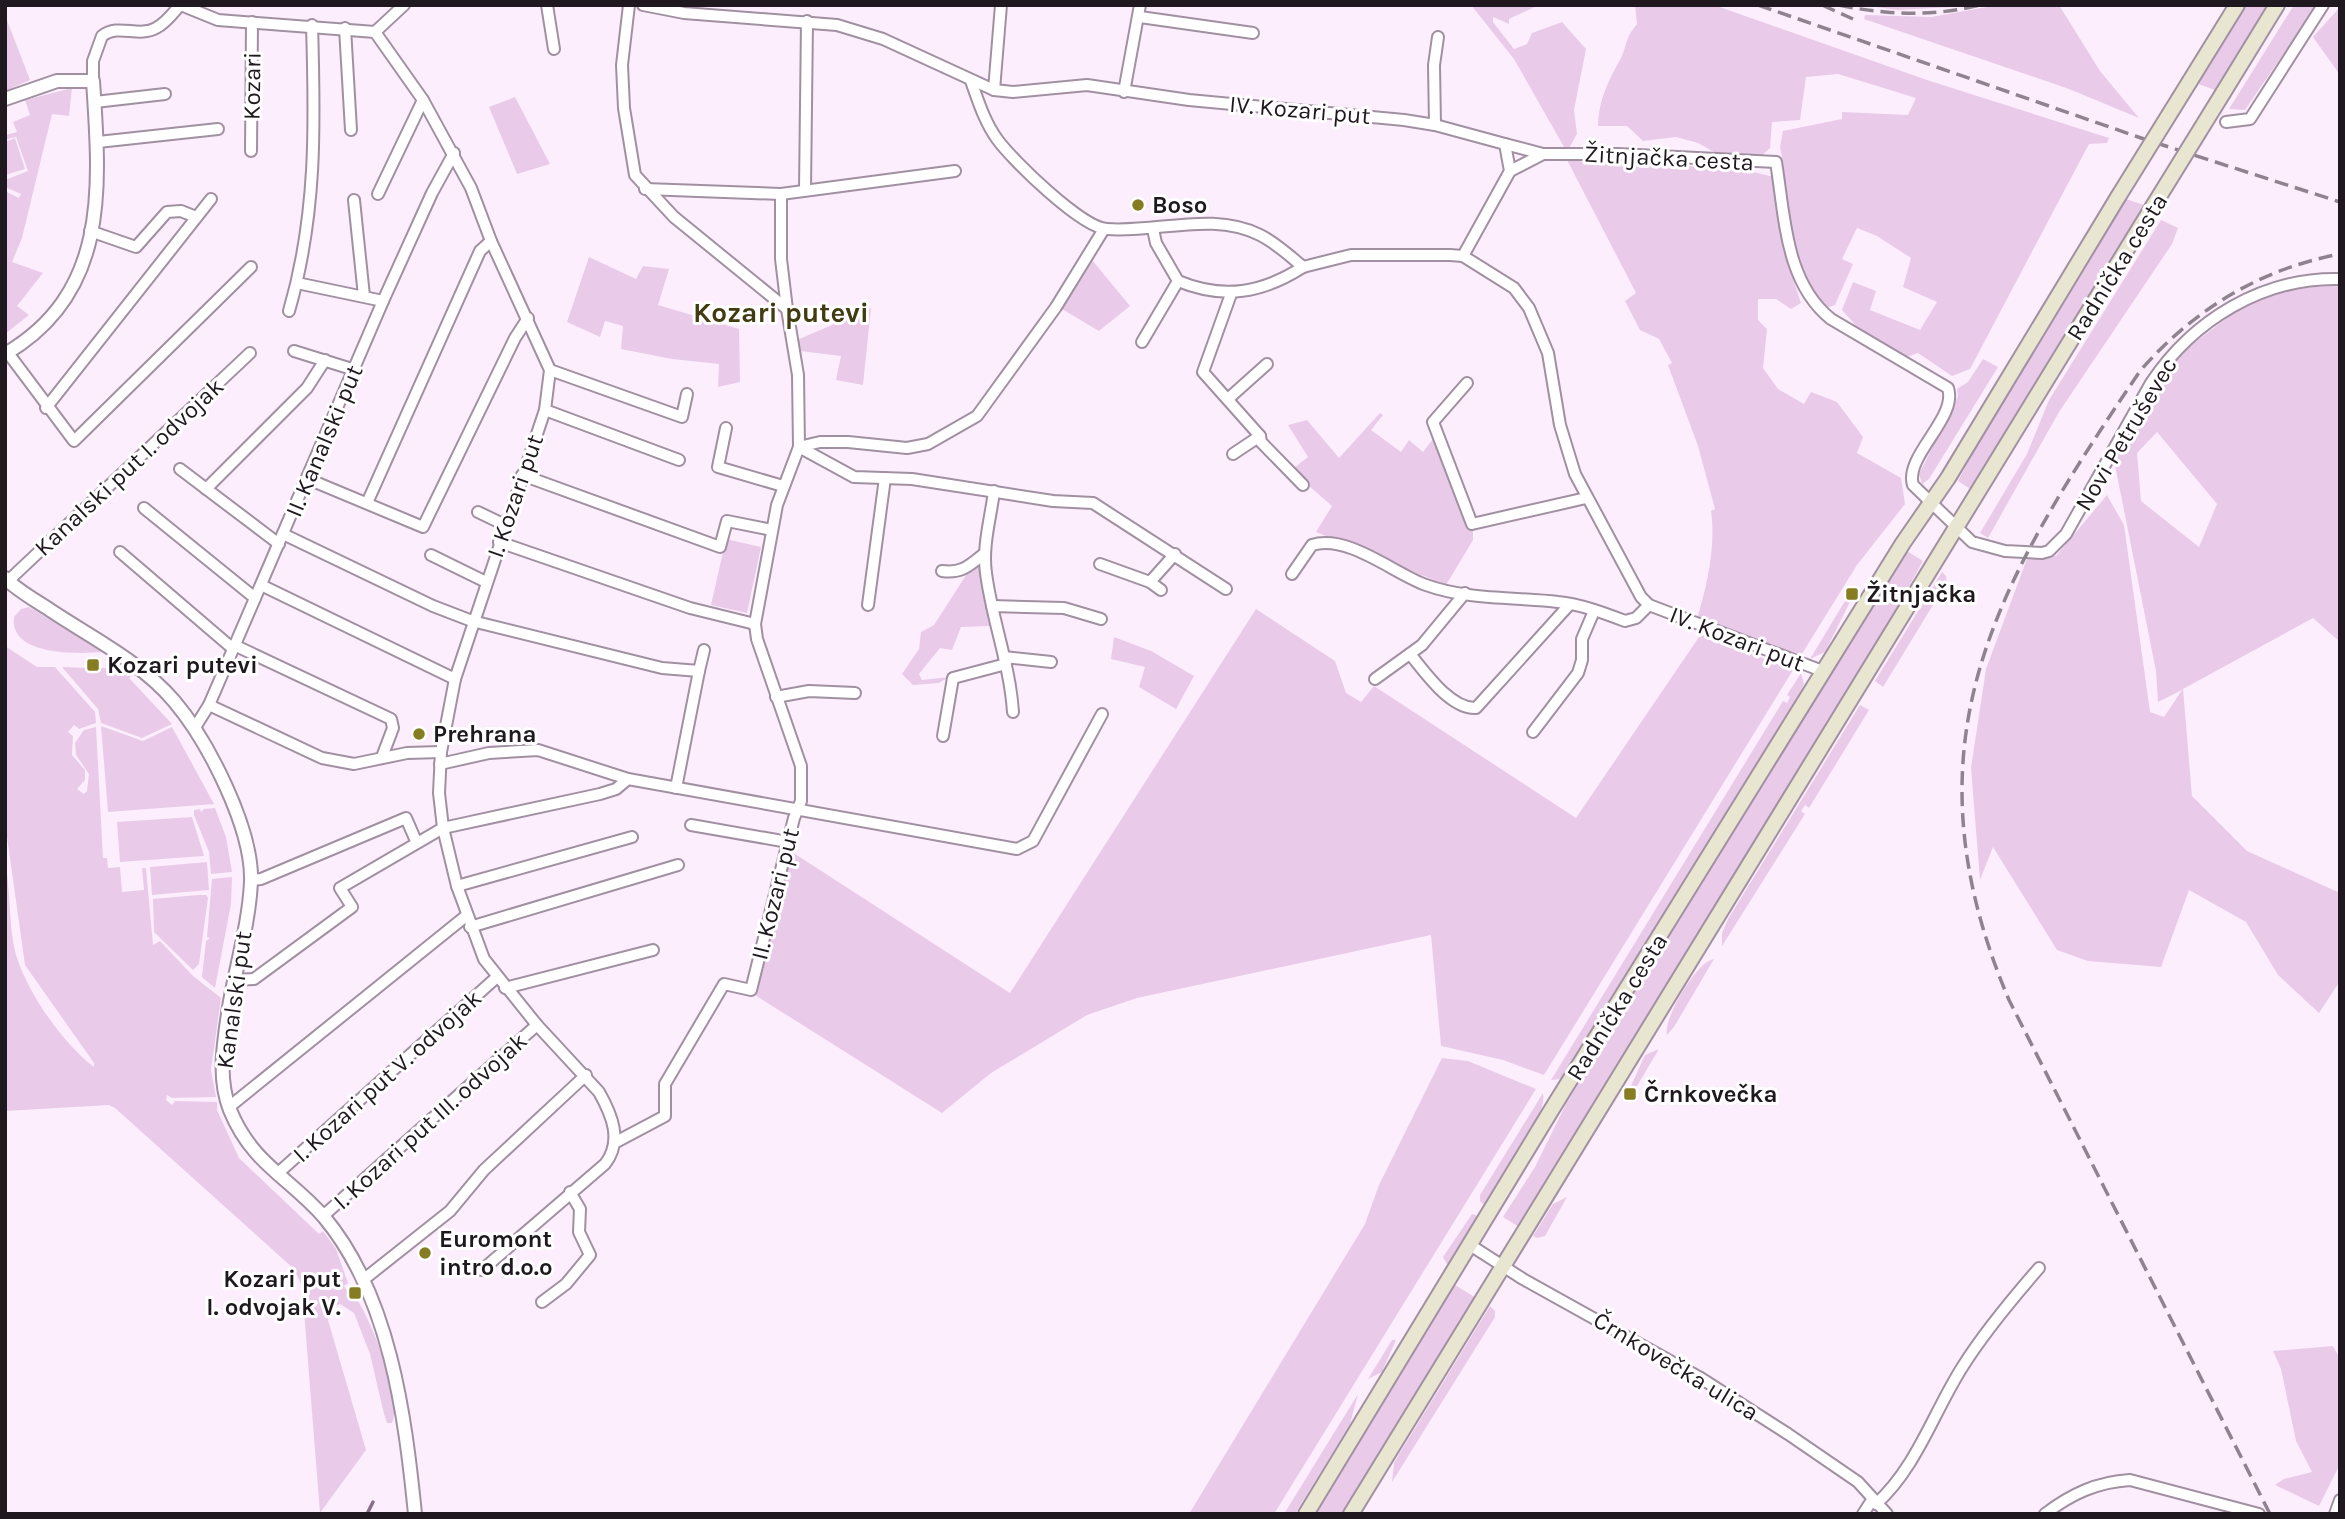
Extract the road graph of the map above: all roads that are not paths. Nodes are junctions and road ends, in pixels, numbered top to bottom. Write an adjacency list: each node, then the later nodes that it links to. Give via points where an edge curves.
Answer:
1 (181, 5): 13 (street, via 218,20); 21 (street, via 155,29 116,29 102,36 96,47)
2 (404, 5): 16 (street)
3 (547, 5): 19 (street)
4 (629, 5): 39 (street, via 622,65 624,108 631,164)
5 (643, 5): 10 (street, IV. Kozari put, via 684,13)
6 (1001, 5): 22 (street)
7 (2237, 5): 90 (main road, Radnička cesta, bridge)
8 (2277, 5): 94 (main road, Radnička cesta, bridge)
9 (2323, 5): 28 (street, via 2250,119)
10 (752, 11): 12 (street, IV. Kozari put)
11 (1140, 11): 17 (street); 23 (street)
12 (807, 21): 20 (street, IV. Kozari put, via 854,29); 40 (street)
13 (252, 22): 14 (street); 34 (street, Kozari)
14 (312, 25): 15 (street); 55 (street, via 316,139)
15 (345, 28): 16 (street); 31 (street)
16 (375, 32): 26 (street)
17 (1254, 33)
18 (1438, 37): 29 (street)
19 (554, 49)
20 (971, 80): 22 (street, IV. Kozari put); 46 (street, via 998,140 1083,219)
21 (93, 81): 25 (street, via 57,81); 27 (street)
22 (994, 90): 23 (street, IV. Kozari put, via 1079,85)
23 (1124, 92): 29 (street, IV. Kozari put)
24 (165, 94): 27 (street)
25 (5, 99)
26 (423, 100): 35 (street); 41 (street)
27 (94, 102): 32 (street)
28 (2226, 122)
29 (1435, 125): 33 (street, IV. Kozari put)
30 (219, 129): 32 (street, Kozari)
31 (351, 130)
32 (97, 142): 48 (street, via 97,193)
33 (1505, 144): 36 (street, IV. Kozari put); 38 (street)
34 (251, 150)
35 (454, 153): 49 (street); 58 (street, II. Kanalski put)
36 (1543, 154): 38 (street); 90 (street, Žitnjačka cesta, via 1776,162 1796,276 1814,306 1948,388 1950,402 1910,478)
37 (955, 171): 40 (street)
38 (1510, 171): 50 (street)
39 (645, 189): 42 (street); 59 (street)
40 (805, 190): 42 (street)
41 (379, 194)
42 (781, 194): 59 (street)
43 (211, 199): 45 (street)
44 (354, 200): 57 (street)
45 (196, 217): 48 (street, via 167,212 136,247); 73 (street)
46 (1104, 229): 47 (street); 77 (street, via 1056,307 977,416 928,444 907,448 848,442)
47 (1153, 229): 52 (street, via 1192,224 1249,230); 54 (street)
48 (90, 231): 64 (street, via 69,297 41,329)
49 (491, 241): 61 (street); 89 (street, via 480,251)
50 (1463, 257): 52 (street, IV. Kozari put, via 1351,255); 88 (street, IV. Kozari put, via 1507,282 1529,308 1548,352 1563,438)
51 (251, 267): 73 (street, via 82,436 70,440)
52 (1303, 267): 56 (street, IV. Kozari put, via 1278,283)
53 (2340, 279): 94 (street, Novi Petruševec, via 2292,282 2256,294 2215,318 2177,349 2135,410 2066,534 2049,551 1991,547 1972,542)
54 (1178, 281): 56 (street); 62 (street)
55 (297, 283): 57 (street); 60 (street)
56 (1231, 294): 72 (street, via 1203,372)
57 (364, 296): 58 (street)
58 (383, 301): 68 (street, II. Kanalski put)
59 (787, 309): 77 (street, via 798,375)
60 (289, 311)
61 (528, 318): 69 (street); 89 (street, via 423,527)
62 (1142, 342)
63 (293, 351): 66 (street)
64 (6, 353): 73 (street)
65 (250, 353): 105 (street, Kanalski put I. odvojak)
66 (325, 360): 68 (street); 86 (street, via 307,388)
67 (1267, 364): 72 (street)
68 (355, 370): 83 (street, II. Kanalski put)
69 (550, 370): 71 (street, via 682,418); 74 (street, I. Kozari put)
70 (1467, 383): 88 (street, via 1433,422 1472,524)
71 (687, 394)
72 (1229, 398): 76 (street)
73 (46, 408)
74 (545, 410): 79 (street); 81 (street, I. Kozari put)
75 (726, 428): 85 (street, via 718,467)
76 (1260, 436): 78 (street); 84 (street)
77 (799, 447): 82 (street, via 854,477); 85 (street)
78 (1233, 454)
79 (679, 460)
80 (180, 469): 86 (street)
81 (522, 475): 93 (street, I. Kozari put); 95 (street, via 720,547 727,521)
82 (885, 478): 87 (street); 114 (street)
83 (308, 479): 89 (street); 96 (street, II. Kanalski put)
84 (1303, 485)
85 (783, 486): 95 (street)
86 (206, 489): 96 (street)
87 (994, 491): 99 (street); 100 (street, via 1093,503)
88 (1586, 498): 115 (street, IV. Kozari put)
89 (367, 503)
90 (1930, 503): 94 (street); 127 (main road, Radnička cesta)
91 (144, 508): 112 (street)
92 (478, 512): 93 (street)
93 (505, 525): 97 (street, I. Kozari put)
94 (1956, 528): 164 (main road, Radnička cesta)
95 (772, 530): 120 (street)
96 (281, 539): 108 (street, II. Kanalski put); 119 (street)
97 (499, 542): 106 (street, I. Kozari put); 120 (street, via 679,605)
98 (120, 552): 121 (street)
99 (985, 553): 103 (street, via 965,570); 116 (street)
100 (1175, 554): 107 (street); 109 (street)
101 (431, 555): 106 (street)
102 (1100, 564): 107 (street)
103 (942, 571)
104 (1292, 574): 111 (street, IV. Kozari put, via 1312,545 1331,542 1426,585)
105 (7, 579): 135 (street, Kanalski put, via 140,669 173,700)
106 (486, 582): 119 (street, I. Kozari put)
107 (1150, 582): 110 (street)
108 (261, 585): 112 (street, II. Kanalski put); 128 (street)
109 (1226, 589)
110 (1161, 590)
111 (1465, 593): 113 (street, IV. Kozari put); 123 (street)
112 (254, 598): 121 (street, II. Kanalski put)
113 (1570, 604): 117 (street, IV. Kozari put); 123 (street, via 1476,708 1470,709 1439,688)
114 (868, 605)
115 (1648, 605): 117 (street, IV. Kozari put, via 1630,621); 127 (street, IV. Kozari put)
116 (992, 606): 118 (street, via 1064,608); 124 (street)
117 (1594, 611): 136 (street, via 1583,639 1578,673)
118 (1101, 619)
119 (472, 621): 126 (street, via 662,668); 128 (street, I. Kozari put)
120 (755, 624): 131 (street)
121 (233, 646): 132 (street, II. Kanalski put); 138 (street, via 391,719 393,728)
122 (704, 650): 126 (street)
123 (1410, 654): 129 (street)
124 (1005, 661): 125 (street); 133 (street); 137 (street, via 953,678)
125 (1051, 662)
126 (699, 671): 141 (street)
127 (1825, 672): 163 (main road, Radnička cesta)
128 (455, 679): 139 (street, I. Kozari put)
129 (1375, 679)
130 (855, 693): 131 (street, via 809,691)
131 (776, 697): 142 (street, via 801,766)
132 (209, 705): 135 (street, II. Kanalski put); 138 (street, II. Kozari put, via 322,758 354,764)
133 (1013, 712)
134 (1102, 715): 142 (street, via 1026,847 1006,848)
135 (194, 729): 149 (street, Kanalski put, via 228,794 244,840)
136 (1533, 732)
137 (943, 736)
138 (382, 757): 139 (street, II. Kozari put, via 407,753)
139 (440, 758): 140 (street, II. Kozari put, via 538,750); 144 (street, I. Kozari put)
140 (628, 779): 141 (street, II. Kozari put); 144 (street, via 600,794)
141 (676, 788): 142 (street, II. Kozari put)
142 (797, 810): 147 (street, II. Kozari put)
143 (691, 825): 147 (street)
144 (443, 828): 146 (street); 150 (street, I. Kozari put)
145 (632, 836): 150 (street)
146 (416, 841): 149 (street, via 406,818); 154 (street, via 340,888 352,907 254,979)
147 (788, 842): 159 (street, II. Kozari put, via 751,990 724,984 665,1084 665,1116)
148 (678, 865): 151 (street)
149 (251, 880): 154 (street, Kanalski put)
150 (457, 886): 151 (street, I. Kozari put)
151 (468, 922): 153 (street, I. Kozari put); 158 (street)
152 (653, 950): 155 (street)
153 (497, 977): 155 (street, I. Kozari put); 160 (street, I. Kozari put V. odvojak)
154 (234, 980): 158 (street, Kanalski put, via 222,1063)
155 (505, 988): 156 (street, I. Kozari put)
156 (537, 1025): 157 (street, I. Kozari put); 162 (street, I. Kozari put III. odvojak)
157 (586, 1075): 159 (street, I. Kozari put, via 608,1109); 167 (street, via 484,1170 450,1211)
158 (229, 1107): 160 (street, Kanalski put, via 250,1147)
159 (616, 1142): 161 (street, via 605,1164)
160 (277, 1174): 162 (street, Kanalski put)
161 (570, 1192): 166 (street); 168 (street, via 580,1209 579,1232 590,1255 566,1284)
162 (323, 1216): 167 (street, Kanalski put)
163 (1470, 1245): 164 (street, Črnkovečka ulica); 172 (main road, Radnička cesta)
164 (1504, 1265): 170 (street, Črnkovečka ulica, via 1721,1391 1858,1482); 173 (main road, Radnička cesta)
165 (2039, 1268): 170 (street, via 2000,1311 1889,1492)
166 (482, 1270)
167 (363, 1280): 171 (street, Kanalski put, via 402,1404)
168 (542, 1302)
169 (2340, 1500): 178 (street)
170 (1874, 1502): 174 (street); 175 (street, Črnkovečka ulica)
171 (415, 1514)
172 (1306, 1514)
173 (1351, 1514)
174 (1863, 1514)
175 (1886, 1514)
176 (2045, 1514): 177 (street, via 2087,1488 2130,1480)
177 (2259, 1514)
178 (2335, 1514)

